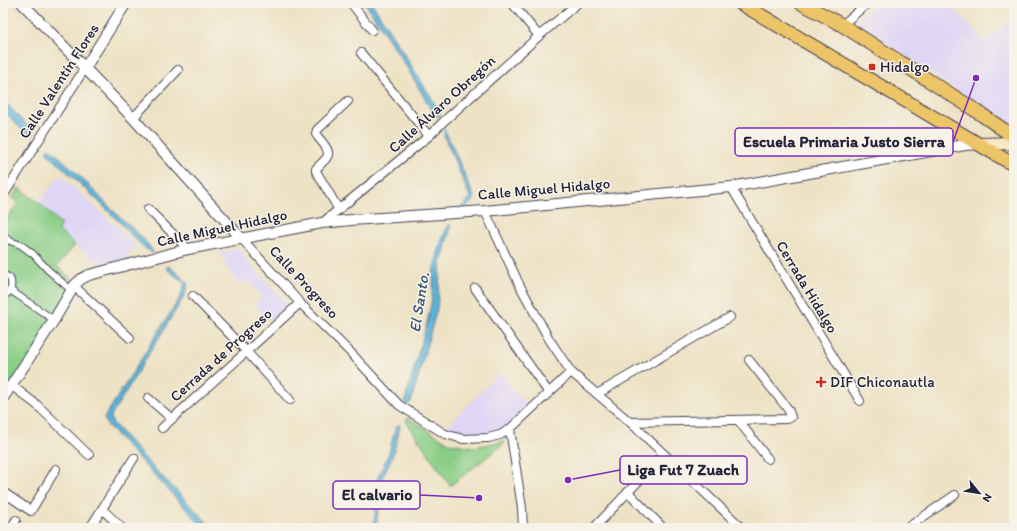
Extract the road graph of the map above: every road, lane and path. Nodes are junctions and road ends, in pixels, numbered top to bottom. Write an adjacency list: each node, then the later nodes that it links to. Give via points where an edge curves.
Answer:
1 (22, 3): 13 (street, Calle Progreso)
2 (126, 3): 13 (street, Calle Valentín Flores)
3 (351, 3): 10 (street)
4 (512, 3): 11 (street)
5 (578, 3): 11 (street, Calle Álvaro Obregón)
6 (740, 3): 20 (main road)
7 (801, 3): 9 (main road)
8 (868, 3): 9 (street)
9 (842, 25): 18 (main road)
10 (372, 30)
11 (539, 36): 17 (street, Calle Álvaro Obregón)
12 (360, 53): 17 (street)
13 (85, 68): 16 (street, Calle Progreso); 23 (street, Calle Valentín Flores)
14 (178, 70): 16 (street)
15 (348, 101): 25 (street, via 317,130 316,134 328,151 328,157 316,171)
16 (133, 118): 29 (street, Calle Progreso)
17 (429, 136): 25 (street, Calle Álvaro Obregón)
18 (1014, 137)
19 (1014, 143): 20 (main road, Calle Miguel Hidalgo)
20 (979, 144): 21 (main road); 22 (street, Calle Miguel Hidalgo)
21 (1014, 165)
22 (731, 187): 26 (street, Calle Miguel Hidalgo); 50 (street, Cerrada Hidalgo)
23 (3, 196)
24 (148, 209): 30 (street)
25 (339, 210): 27 (street, Calle Álvaro Obregón)
26 (485, 211): 27 (street, Calle Miguel Hidalgo); 43 (street, via 520,286 549,339)
27 (322, 223): 29 (street, Calle Miguel Hidalgo)
28 (3, 236): 32 (street, via 33,254 48,270)
29 (242, 239): 30 (street, Calle Miguel Hidalgo); 37 (street, Calle Progreso)
30 (188, 249): 32 (street, Calle Miguel Hidalgo, via 89,275)
31 (3, 274): 34 (street, via 12,282)
32 (75, 285): 39 (street); 40 (street)
33 (475, 288): 45 (street)
34 (10, 290): 35 (street); 39 (street)
35 (3, 296)
36 (192, 296): 41 (street)
37 (300, 303): 41 (street, Cerrada de Progreso); 55 (street, Calle Progreso, via 400,405 445,434 463,439 488,438 500,436)
38 (730, 317): 46 (street)
39 (54, 320): 44 (street)
40 (130, 338)
41 (246, 351): 49 (street); 51 (street, Cerrada de Progreso)
42 (749, 360): 52 (street, via 788,409 790,417)
43 (571, 372): 45 (street, Calle Progreso); 46 (street)
44 (11, 385): 47 (street); 57 (street, via 33,401)
45 (549, 393): 55 (street, Calle Progreso)
46 (597, 394): 53 (street)
47 (3, 398)
48 (148, 398): 51 (street)
49 (290, 400)
50 (860, 401)
51 (171, 418): 54 (street, Cerrada de Progreso)
52 (738, 420): 53 (street); 59 (street)
53 (630, 422): 56 (street)
54 (162, 428)
55 (510, 430): 69 (street)
56 (664, 454): 62 (street); 72 (street)
57 (89, 455)
58 (134, 458): 64 (street)
59 (768, 459)
60 (56, 469): 61 (street, via 31,511)
61 (3, 492)
62 (628, 492): 70 (street); 71 (street)
63 (955, 495): 73 (street)
64 (102, 509): 67 (street); 68 (street)
65 (16, 520): 66 (street)
66 (12, 528)
67 (90, 528)
68 (122, 528)
69 (523, 528)
70 (594, 528)
71 (663, 528)
72 (742, 528)
73 (907, 528)

